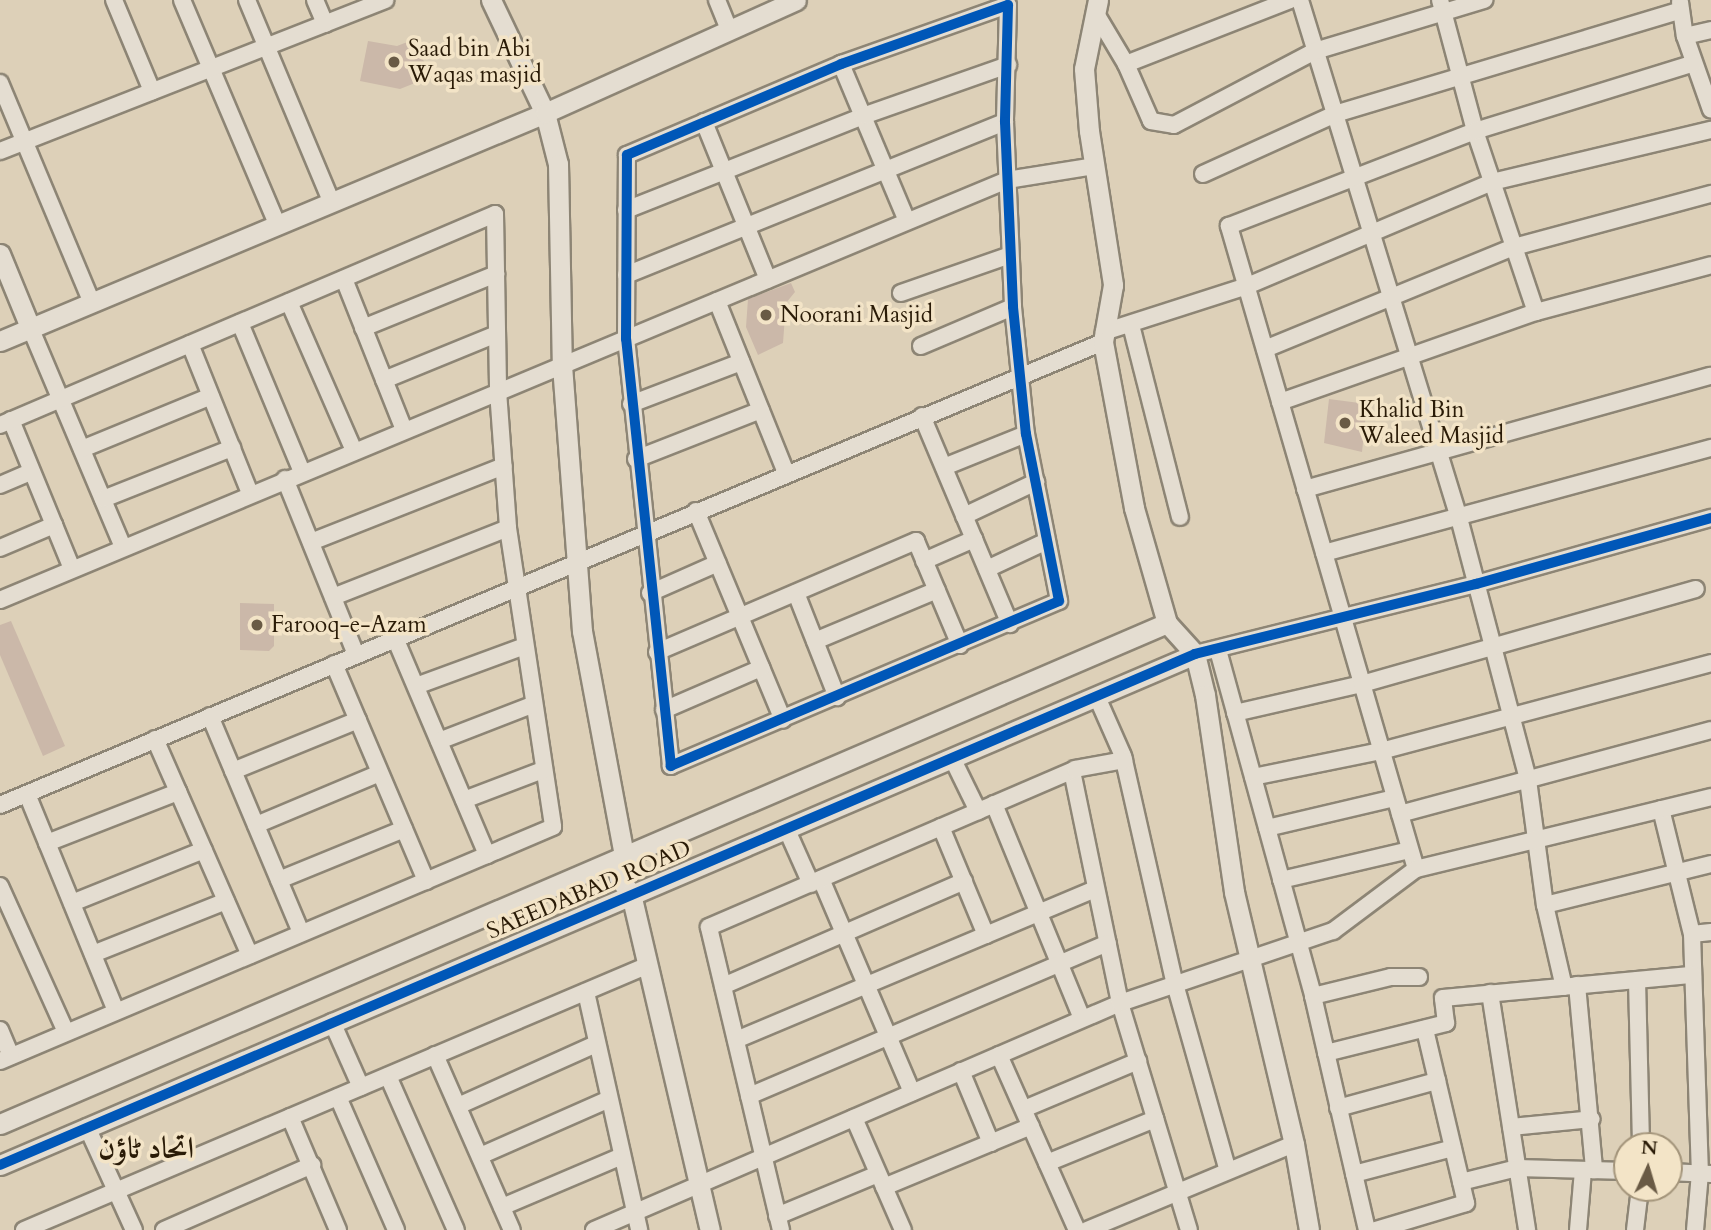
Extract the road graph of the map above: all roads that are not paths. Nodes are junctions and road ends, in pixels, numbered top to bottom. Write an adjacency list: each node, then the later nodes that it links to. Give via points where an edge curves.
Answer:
1 (114, 0): 28 (street)
2 (181, 0): 25 (street)
3 (247, 0): 19 (street)
4 (315, 0): 15 (street)
5 (385, 0): 15 (street)
6 (491, 0): 31 (street)
7 (717, 0): 16 (street)
8 (796, 0): 16 (street)
9 (1290, 0): 23 (street)
10 (1300, 0): 20 (street)
11 (1484, 0): 14 (street)
12 (1100, 4): 23 (street); 40 (street, via 1084,69)
13 (1680, 5): 18 (street); 26 (street)
14 (1441, 6): 20 (street); 26 (street)
15 (325, 24): 19 (street)
16 (729, 30): 31 (street)
17 (1711, 30): 18 (street)
18 (1685, 36): 21 (street)
19 (266, 47): 25 (street); 48 (street)
20 (1315, 51): 23 (street, via 1174,125 1151,121); 32 (street)
21 (1694, 63): 29 (street); 37 (street)
22 (841, 64): 24 (street, via 1008,5); 33 (street); 34 (street)
23 (1126, 64)
24 (1008, 65): 33 (street); 35 (street)
25 (211, 68): 28 (street); 51 (street)
26 (1460, 74): 32 (street); 37 (street)
27 (0, 83): 38 (street)
28 (152, 91): 38 (street)
29 (1708, 93): 30 (street)
30 (1711, 110)
31 (545, 113): 48 (street); 83 (street, via 558,164)
32 (1335, 114): 43 (street); 44 (street)
33 (863, 116): 41 (street); 42 (street)
34 (704, 122): 42 (street); 49 (street, via 627,155)
35 (1005, 122): 41 (street); 45 (street)
36 (1711, 130): 46 (street)
37 (1475, 131): 44 (street); 46 (street)
38 (24, 142): 39 (street); 66 (street)
39 (0, 151)
40 (1094, 166): 45 (street); 75 (street, via 1114,285)
41 (885, 169): 50 (street); 52 (street)
42 (724, 172): 49 (street); 52 (street)
43 (1203, 174)
44 (1354, 177): 53 (street); 62 (street, via 1229,226)
45 (1007, 180): 50 (street); 56 (street)
46 (1492, 182): 53 (street); 54 (street)
47 (1711, 194): 54 (street)
48 (331, 201): 51 (street)
49 (626, 211): 59 (street)
50 (907, 221): 61 (street)
51 (276, 224): 66 (street)
52 (746, 226): 59 (street); 61 (street)
53 (1371, 233): 62 (street); 64 (street)
54 (1514, 247): 64 (street); 69 (street)
55 (0, 254): 72 (street)
56 (1010, 255): 63 (street); 68 (street)
57 (1711, 265): 69 (street)
58 (496, 274): 60 (street, via 495,214); 73 (street); 74 (street)
59 (626, 275): 76 (street)
60 (344, 279): 67 (street); 73 (street)
61 (768, 280): 65 (street)
62 (1247, 286): 71 (street); 80 (street)
63 (901, 293)
64 (1391, 298): 80 (street); 81 (street)
65 (717, 301): 76 (street); 82 (street)
66 (91, 302): 72 (street)
67 (289, 302): 70 (street); 100 (street)
68 (1013, 307): 79 (street); 84 (street)
69 (1536, 312): 81 (street)
70 (240, 323): 78 (street); 106 (street)
71 (1131, 325): 75 (street); 117 (street)
72 (30, 327): 77 (street); 89 (street)
73 (363, 328): 86 (street)
74 (497, 334): 86 (street); 87 (street)
75 (1103, 337): 84 (street); 143 (street, via 1134,508)
76 (626, 339): 83 (street); 91 (street)
77 (0, 341)
78 (190, 344): 88 (street); 89 (street)
79 (921, 346)
80 (1265, 349): 90 (street)
81 (1409, 357): 90 (street); 101 (street)
82 (741, 362): 91 (street); 92 (street)
83 (562, 365): 87 (street); 128 (street)
84 (1019, 375): 93 (street); 96 (street)
85 (1711, 376): 101 (street)
86 (384, 380): 95 (street)
87 (498, 391): 95 (street); 103 (street)
88 (211, 396): 97 (street); 99 (street)
89 (61, 399): 94 (street); 99 (street)
90 (1280, 402): 111 (street)
91 (631, 404): 102 (street)
92 (761, 410): 102 (street); 107 (street)
93 (922, 416): 104 (street); 107 (street)
94 (5, 423): 105 (street)
95 (404, 430): 100 (street)
96 (1026, 435): 104 (street); 109 (street)
97 (232, 448): 112 (street); 113 (street)
98 (1711, 448): 116 (street)
99 (82, 449): 113 (street)
100 (354, 450): 106 (street)
101 (1438, 452): 111 (street); 116 (street)
102 (636, 459): 121 (street)
103 (503, 466): 120 (street); 124 (street)
104 (944, 467): 115 (street)
105 (32, 472): 110 (street); 119 (street)
106 (302, 472): 108 (street)
107 (786, 473): 114 (street)
108 (285, 479): 112 (street); 124 (street)
109 (1036, 482): 115 (street); 123 (street)
110 (0, 485)
111 (1305, 489): 127 (street)
112 (250, 493): 125 (street)
113 (103, 499): 125 (street)
114 (696, 511): 121 (street); 130 (street)
115 (964, 516): 122 (street)
116 (1458, 516): 127 (street); 133 (street)
117 (1180, 517)
118 (1711, 518): 133 (street)
119 (54, 525): 126 (street); 131 (street)
120 (508, 528): 134 (street); 139 (street)
121 (644, 533): 128 (street); 137 (street)
122 (974, 539): 129 (street); 132 (street)
123 (1047, 541): 132 (street); 144 (street, via 1059,601)
124 (311, 542): 139 (street)
125 (123, 547): 131 (street)
126 (0, 548)
127 (1324, 553): 142 (street)
128 (577, 561): 134 (street); 200 (street, via 582,631)
129 (924, 561): 136 (street); 138 (street, via 916,541)
130 (718, 563): 137 (street); 141 (street)
131 (72, 569): 140 (street)
132 (987, 569): 144 (street)
133 (1476, 584): 142 (street); 149 (street)
134 (514, 588): 145 (street); 148 (street)
135 (1696, 589): 149 (street)
136 (937, 590): 146 (street); 147 (street)
137 (650, 593): 151 (street)
138 (796, 593): 141 (street); 146 (street)
139 (333, 597): 153 (street)
140 (0, 600)
141 (740, 617): 151 (street); 156 (street)
142 (1343, 618): 150 (street); 157 (street)
143 (1167, 623): 152 (street); 200 (street, SAEEDABAD ROAD)
144 (1010, 624): 147 (street)
145 (396, 638): 153 (street); 158 (street)
146 (815, 641): 159 (street)
147 (960, 645): 159 (street)
148 (522, 647): 158 (street); 161 (street)
149 (1493, 647): 157 (street); 165 (street)
150 (1218, 650): 152 (street); 163 (street)
151 (657, 652): 162 (street)
152 (1195, 654): 160 (street, SAEEDABAD ROAD); 225 (street)
153 (356, 655): 155 (street)
154 (1711, 663): 165 (street)
155 (334, 664): 164 (street); 166 (street)
156 (761, 668): 162 (street); 167 (street)
157 (1362, 684): 163 (street); 171 (street)
158 (416, 686): 170 (street)
159 (837, 697): 167 (street)
160 (1097, 697): 172 (street, SAEEDABAD ROAD); 173 (street)
161 (532, 705): 170 (street); 174 (street)
162 (664, 710): 167 (street, via 671,766)
163 (1235, 713): 178 (street)
164 (210, 716): 169 (street); 175 (street)
165 (1511, 716): 171 (street); 179 (street)
166 (358, 720): 175 (street); 177 (street)
167 (783, 720)
168 (1711, 730): 179 (street)
169 (155, 739): 180 (street); 181 (street)
170 (439, 741): 184 (street)
171 (1381, 751): 178 (street); 183 (street)
172 (953, 760): 188 (street); 194 (street, SAEEDABAD ROAD)
173 (1124, 760): 176 (street); 231 (street)
174 (543, 770): 184 (street); 199 (street, via 553,827)
175 (233, 771): 190 (street)
176 (1072, 771): 185 (street); 210 (street)
177 (380, 773): 190 (street); 193 (street)
178 (1253, 777): 192 (street)
179 (1528, 780): 189 (street); 195 (street)
180 (178, 792): 196 (street); 197 (street)
181 (27, 794): 186 (street); 196 (street)
182 (1711, 797): 187 (street)
183 (1395, 798): 189 (street); 192 (street)
184 (464, 800): 199 (street)
185 (994, 804): 188 (street); 215 (street)
186 (0, 805)
187 (1661, 809): 195 (street); 203 (street)
188 (978, 811): 191 (street)
189 (1400, 814): 198 (street)
190 (256, 825): 204 (street)
191 (941, 827): 207 (street); 208 (street)
192 (1267, 828): 205 (street)
193 (404, 829): 204 (street); 206 (street)
194 (787, 830): 207 (street); 211 (street, SAEEDABAD ROAD)
195 (1536, 840): 202 (street); 214 (street)
196 (47, 843): 213 (street)
197 (204, 850): 212 (street); 213 (street)
198 (1410, 850): 202 (street); 205 (street)
199 (487, 855): 206 (street)
200 (624, 855): 211 (street, via 619,878); 268 (street, SAEEDABAD ROAD)
201 (1711, 864): 203 (street)
202 (1416, 869): 222 (street, via 1333,931)
203 (1677, 872): 214 (street); 219 (street)
204 (279, 880): 217 (street)
205 (1281, 880): 222 (street)
206 (426, 881): 217 (street)
207 (816, 881): 218 (street); 232 (street, via 709,927)
208 (964, 881): 218 (street); 220 (street)
209 (0, 886): 244 (street)
210 (1096, 889): 215 (street); 221 (street)
211 (631, 894): 227 (street); 241 (street, SAEEDABAD ROAD)
212 (226, 901): 223 (street); 224 (street)
213 (72, 902): 223 (street)
214 (1545, 905): 234 (street)
215 (1038, 913): 220 (street); 226 (street)
216 (1711, 932): 219 (street)
217 (301, 933): 224 (street)
218 (844, 933): 232 (street); 233 (street)
219 (1692, 934): 228 (street)
220 (986, 935): 233 (street)
221 (1108, 943): 226 (street); 238 (street)
222 (1298, 943): 225 (street); 237 (street)
223 (93, 954): 239 (street)
224 (250, 955): 239 (street)
225 (1248, 960): 231 (street); 274 (street)
226 (1059, 964): 240 (street); 245 (street)
227 (646, 966): 235 (street); 291 (street)
228 (1693, 975): 230 (street); 287 (street)
229 (1419, 977): 237 (street, via 1391,977)
230 (1637, 980): 234 (street); 272 (street)
231 (1175, 984): 238 (street); 284 (street)
232 (723, 985): 246 (street)
233 (867, 985): 245 (street); 246 (street)
234 (1571, 986): 236 (street); 267 (street)
235 (586, 992): 247 (street); 249 (street)
236 (1490, 993): 242 (street, via 1443,998 1446,1023); 271 (street)
237 (1313, 996): 248 (street)
238 (1120, 1003): 240 (street); 252 (street)
239 (116, 1011): 244 (street)
240 (1082, 1019): 250 (street)
241 (332, 1022): 256 (street); 270 (street, SAEEDABAD ROAD)
242 (1425, 1029): 248 (street); 255 (street)
243 (0, 1030): 251 (street)
244 (66, 1032): 251 (street)
245 (888, 1037): 257 (street); 258 (street)
246 (736, 1040): 258 (street)
247 (596, 1044): 260 (street); 261 (street)
248 (1326, 1053): 262 (street)
249 (435, 1055): 254 (street); 261 (street)
250 (999, 1055): 253 (street); 263 (street)
251 (5, 1058)
252 (1138, 1061): 263 (street); 266 (street)
253 (961, 1071): 257 (street); 273 (street)
254 (388, 1076): 256 (street); 305 (street)
255 (1437, 1081): 262 (street); 275 (street)
256 (361, 1087): 259 (street)
257 (912, 1092): 265 (street)
258 (749, 1096): 278 (street)
259 (338, 1097): 264 (street); 304 (street)
260 (609, 1099): 276 (street); 277 (street)
261 (458, 1106): 276 (street)
262 (1338, 1108): 288 (street)
263 (1024, 1109): 269 (street)
264 (290, 1117): 281 (street); 292 (street)
265 (854, 1118): 278 (street); 289 (street)
266 (1155, 1119): 279 (street); 293 (street)
267 (1592, 1119): 271 (street); 283 (street)
268 (0, 1124)
269 (1031, 1126): 273 (street); 279 (street)
270 (87, 1127): 280 (street, SAEEDABAD ROAD); 292 (street)
271 (1511, 1127): 282 (street)
272 (1641, 1132)
273 (991, 1143): 289 (street)
274 (1294, 1144): 284 (street); 314 (street)
275 (1453, 1148): 288 (street); 290 (street)
276 (480, 1156): 295 (street)
277 (622, 1156): 295 (street); 296 (street)
278 (764, 1158): 291 (street); 298 (street)
279 (1047, 1163): 311 (street)
280 (0, 1165)
281 (312, 1165): 299 (street); 302 (street)
282 (1517, 1168): 283 (street); 290 (street); 317 (street)
283 (1589, 1170): 285 (street); 318 (street)
284 (1228, 1171): 293 (street)
285 (1613, 1171)
286 (1683, 1172): 287 (street)
287 (1705, 1173): 320 (street)
288 (1354, 1174): 315 (street)
289 (881, 1180): 298 (street); 310 (street)
290 (1461, 1182): 316 (street, via 1466,1203)
291 (699, 1184): 296 (street); 309 (street)
292 (116, 1191): 297 (street); 301 (street)
293 (1177, 1192): 312 (street); 313 (street)
294 (1638, 1202): 319 (street)
295 (502, 1207): 306 (street)
296 (635, 1212): 307 (street); 308 (street)
297 (62, 1223): 300 (street)
298 (779, 1223)
299 (337, 1227): 303 (street)
300 (24, 1230)
301 (134, 1230)
302 (164, 1230)
303 (320, 1230)
304 (396, 1230)
305 (456, 1230)
306 (512, 1230)
307 (594, 1230)
308 (639, 1230)
309 (710, 1230)
310 (901, 1230)
311 (1077, 1230)
312 (1087, 1230)
313 (1189, 1230)
314 (1309, 1230)
315 (1367, 1230)
316 (1376, 1230)
317 (1527, 1230)
318 (1578, 1230)
319 (1635, 1230)
320 (1695, 1230)

